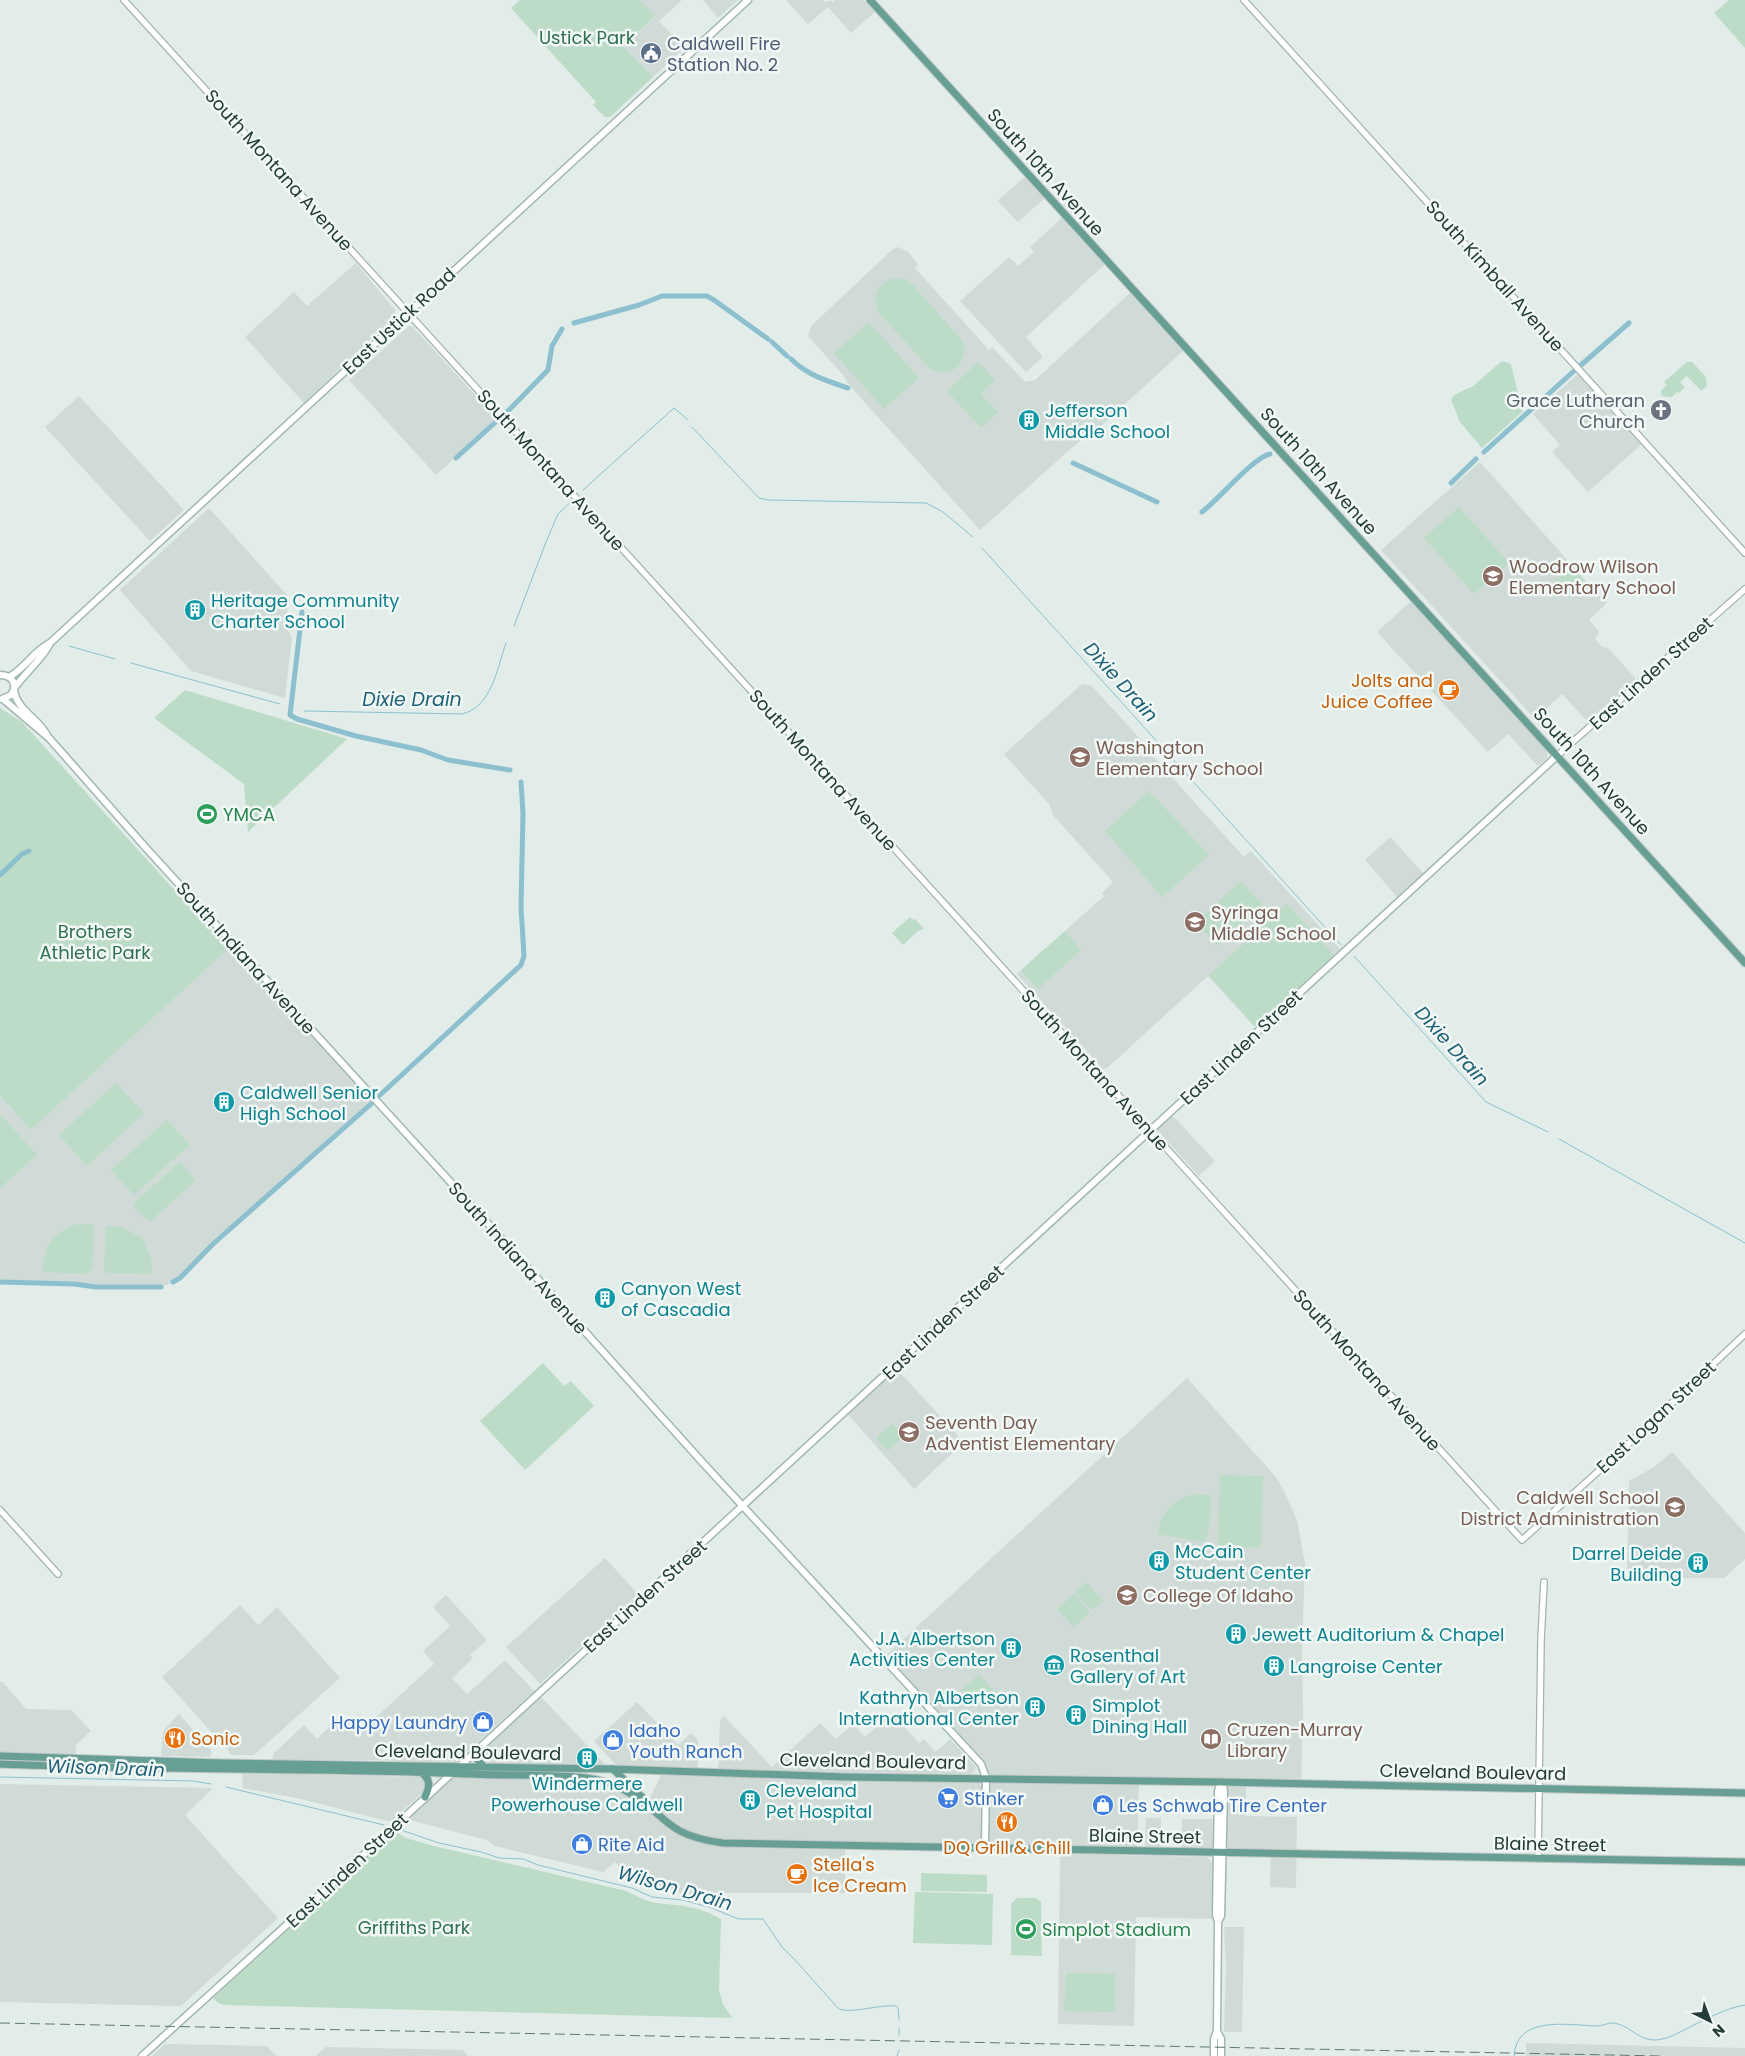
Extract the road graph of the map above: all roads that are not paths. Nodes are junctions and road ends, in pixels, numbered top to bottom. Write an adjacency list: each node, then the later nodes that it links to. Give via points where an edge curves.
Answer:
1 (124, 0): 5 (street, South Montana Avenue)
2 (748, 0): 5 (main road, East Ustick Road)
3 (870, 0): 14 (main road, South 10th Avenue)
4 (1244, 0): 6 (street, South Kimball Avenue)
5 (408, 313): 8 (main road, East Ustick Road); 16 (street, South Montana Avenue)
6 (1745, 553)
7 (1745, 589): 14 (street, East Linden Street)
8 (50, 643): 10 (main road, East Ustick Road, via 39,649 20,670); 11 (main road, East Ustick Road)
9 (0, 672): 10 (main road)
10 (5, 676): 11 (main road, South Indiana Avenue, via 13,681)
11 (15, 689): 12 (main road, East Ustick Road, via 8,697); 13 (main road, South Indiana Avenue, via 18,704 44,727)
12 (1, 698): 13 (main road, South Indiana Avenue)
13 (49, 738): 18 (main road, South Indiana Avenue)
14 (1558, 756): 15 (main road, South 10th Avenue); 16 (main road, East Linden Street)
15 (1745, 963)
16 (1150, 1130): 18 (main road, East Linden Street); 20 (street, South Montana Avenue)
17 (1745, 1334): 20 (street, East Logan Street)
18 (742, 1506): 23 (main road, East Linden Street); 33 (main road, South Indiana Avenue, via 981,1764)
19 (0, 1510): 21 (street)
20 (1522, 1540)
21 (58, 1574)
22 (1544, 1582): 36 (street)
23 (479, 1748): 26 (main road, East Linden Street); 27 (main road, via 477,1759)
24 (0, 1756): 26 (main road, Cleveland Boulevard)
25 (0, 1764): 30 (main road, Cleveland Boulevard)
26 (458, 1767): 27 (main road, Cleveland Boulevard); 31 (main road, East Linden Street)
27 (484, 1767): 28 (main road, Cleveland Boulevard)
28 (613, 1769): 29 (main road, Cleveland Boulevard); 35 (main road)
29 (635, 1769): 33 (main road, Cleveland Boulevard, via 846,1777); 35 (main road, via 629,1778)
30 (421, 1772): 31 (main road, Cleveland Boulevard); 38 (main road, via 429,1782)
31 (451, 1773): 32 (main road, Cleveland Boulevard); 38 (main road, East Linden Street)
32 (562, 1776): 39 (main road, Blaine Street, via 606,1781)
33 (986, 1778): 34 (main road, Cleveland Boulevard); 40 (main road)
34 (1221, 1782): 36 (main road, Cleveland Boulevard); 41 (main road, via 1218,1791)
35 (630, 1785): 39 (main road)
36 (1539, 1788): 37 (main road, Cleveland Boulevard); 42 (street)
37 (1745, 1792)
38 (425, 1797): 45 (main road, East Linden Street)
39 (648, 1805): 40 (main road, Blaine Street, via 680,1831 707,1841)
40 (985, 1848): 41 (main road, Blaine Street)
41 (1221, 1852): 42 (main road, Blaine Street); 44 (main road, via 1216,1915)
42 (1538, 1859): 43 (main road, Blaine Street)
43 (1745, 1862)
44 (1216, 2031): 46 (main road); 47 (main road, via 1221,2040)
45 (142, 2056)
46 (1214, 2056)
47 (1221, 2056)

